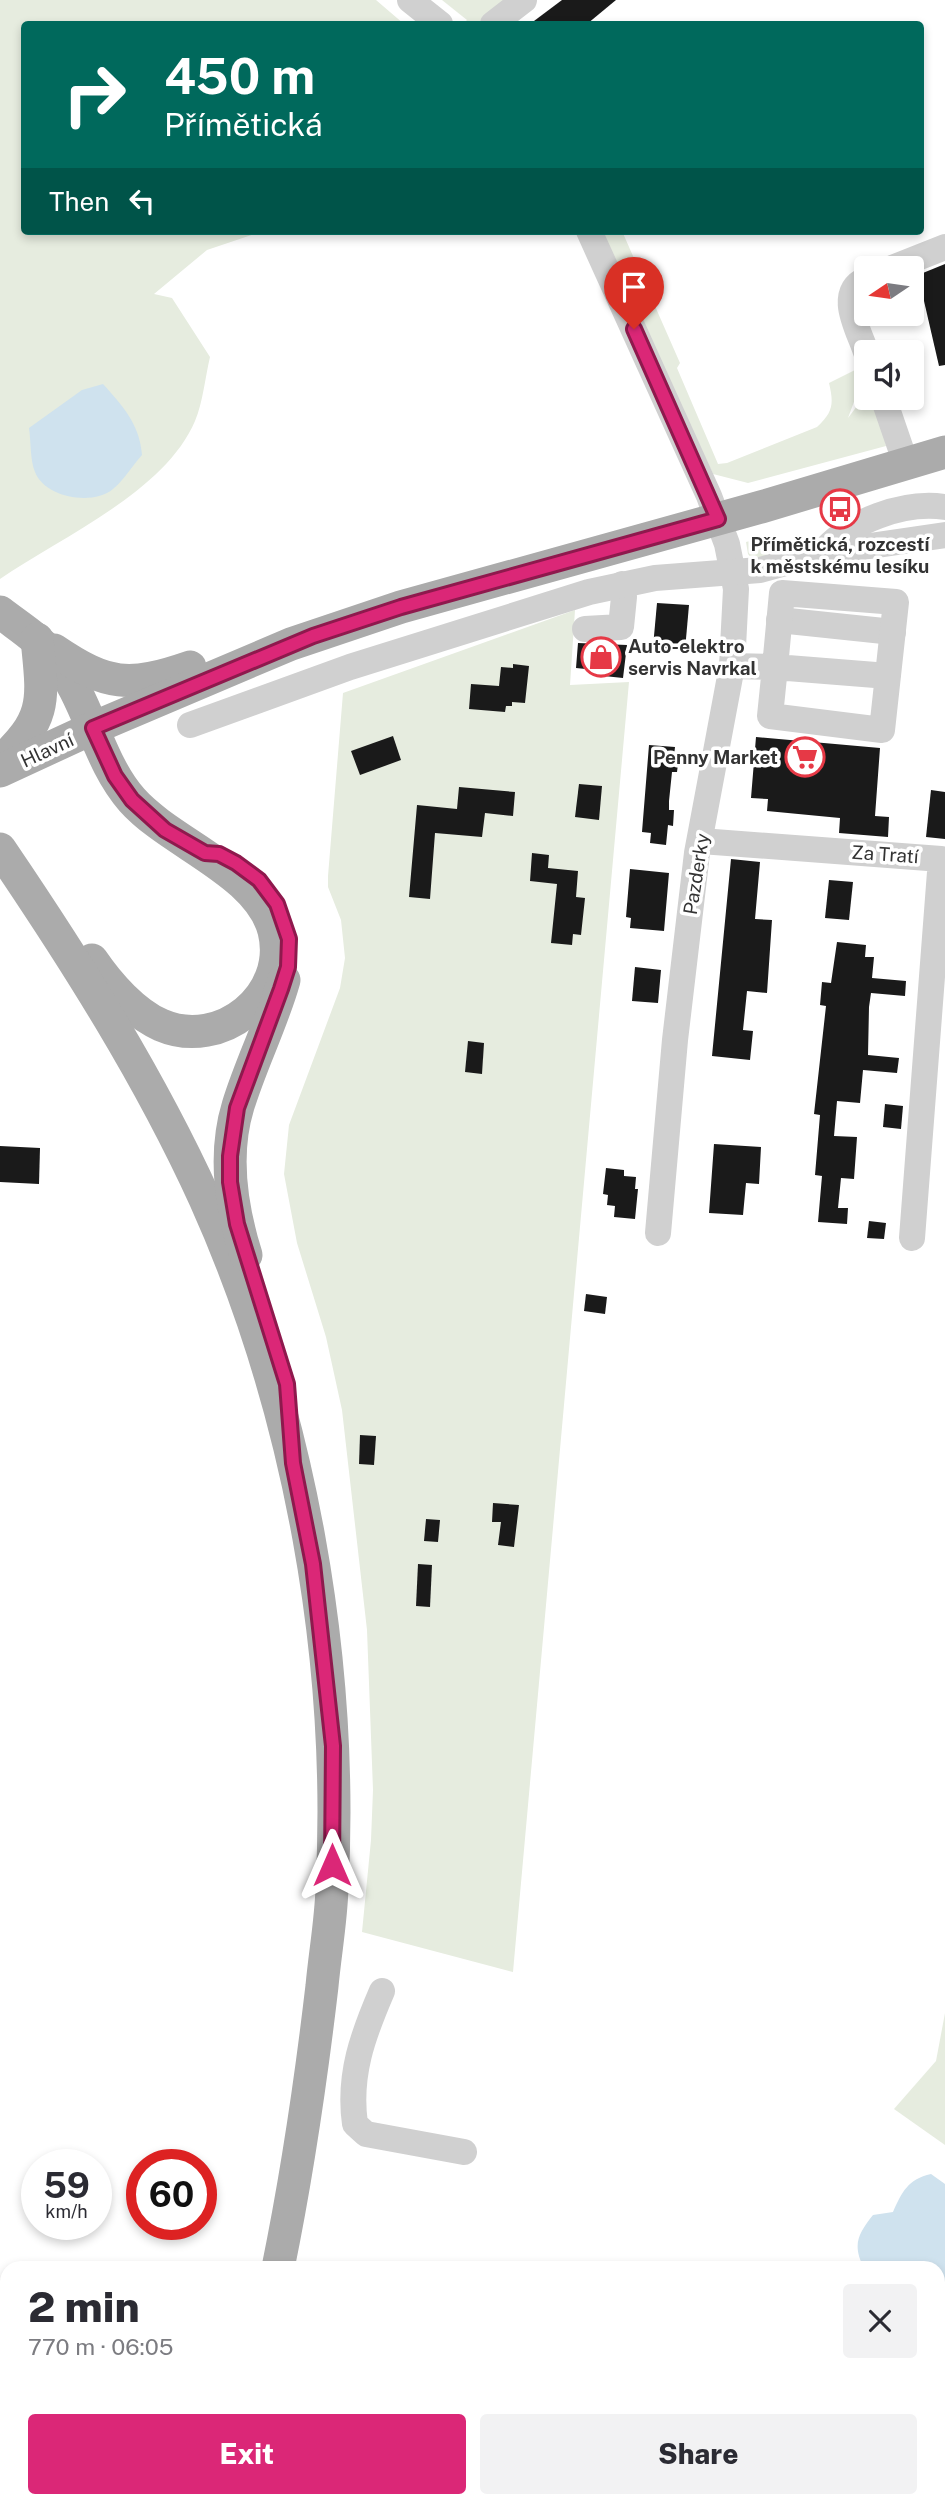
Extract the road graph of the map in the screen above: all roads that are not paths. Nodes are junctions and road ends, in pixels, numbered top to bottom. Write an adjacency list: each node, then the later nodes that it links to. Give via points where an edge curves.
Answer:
1 (410, 0): 3 (street)
2 (524, 0): 4 (street)
3 (436, 21)
4 (497, 21)
5 (591, 235): 14 (street, Pazderky)
6 (945, 247): 7 (street)
7 (922, 256)
8 (854, 286): 9 (street, via 850,303)
9 (854, 315)
10 (887, 410): 12 (street)
11 (945, 452): 12 (main road)
12 (906, 464): 14 (main road)
13 (945, 507): 16 (street, via 927,504 867,519 838,536)
14 (718, 519): 17 (street, Pazderky); 22 (main road, via 401,607)
15 (945, 535): 16 (street)
16 (822, 553): 17 (street, via 760,570)
17 (734, 571): 18 (street); 23 (street, Pazderky)
18 (622, 584): 20 (street, via 621,627); 26 (street, via 458,631)
19 (0, 612): 21 (main road)
20 (585, 629)
21 (37, 639): 22 (main road, via 93,674 120,681); 27 (main road, via 54,657); 28 (main road, via 40,708 29,732)
22 (291, 644): 27 (main road, Hlavní)
23 (732, 666): 24 (street); 30 (street, Pazderky)
24 (775, 667): 25 (street); 25 (street, via 770,716 883,730); 25 (street, via 782,593 896,602)
25 (888, 676)
26 (190, 725)
27 (93, 728): 29 (main road, Hlavní); 32 (main road, via 115,776 132,800 165,830)
28 (0, 762)
29 (0, 771)
30 (701, 841): 34 (street, Pazderky, via 675,1041); 35 (street, Za Tratí, via 941,859)
31 (0, 849): 33 (main road)
32 (205, 853): 33 (main road, via 255,895 266,912 276,946 272,972 254,1006 229,1024 201,1031 163,1026 133,1006 97,967 44,888); 36 (main road, via 219,854 259,880 277,904 289,939 288,967 237,1108 230,1156 237,1224 287,1384)
33 (20, 879): 36 (main road, via 135,1063 205,1201 251,1319)
34 (658, 1233)
35 (912, 1238)
36 (293, 1463): 39 (main road, via 313,1564 333,1746 332,1889 314,2050)
37 (382, 1991): 38 (street, via 360,2043 353,2078 355,2124 366,2134)
38 (464, 2152)
39 (279, 2261)

